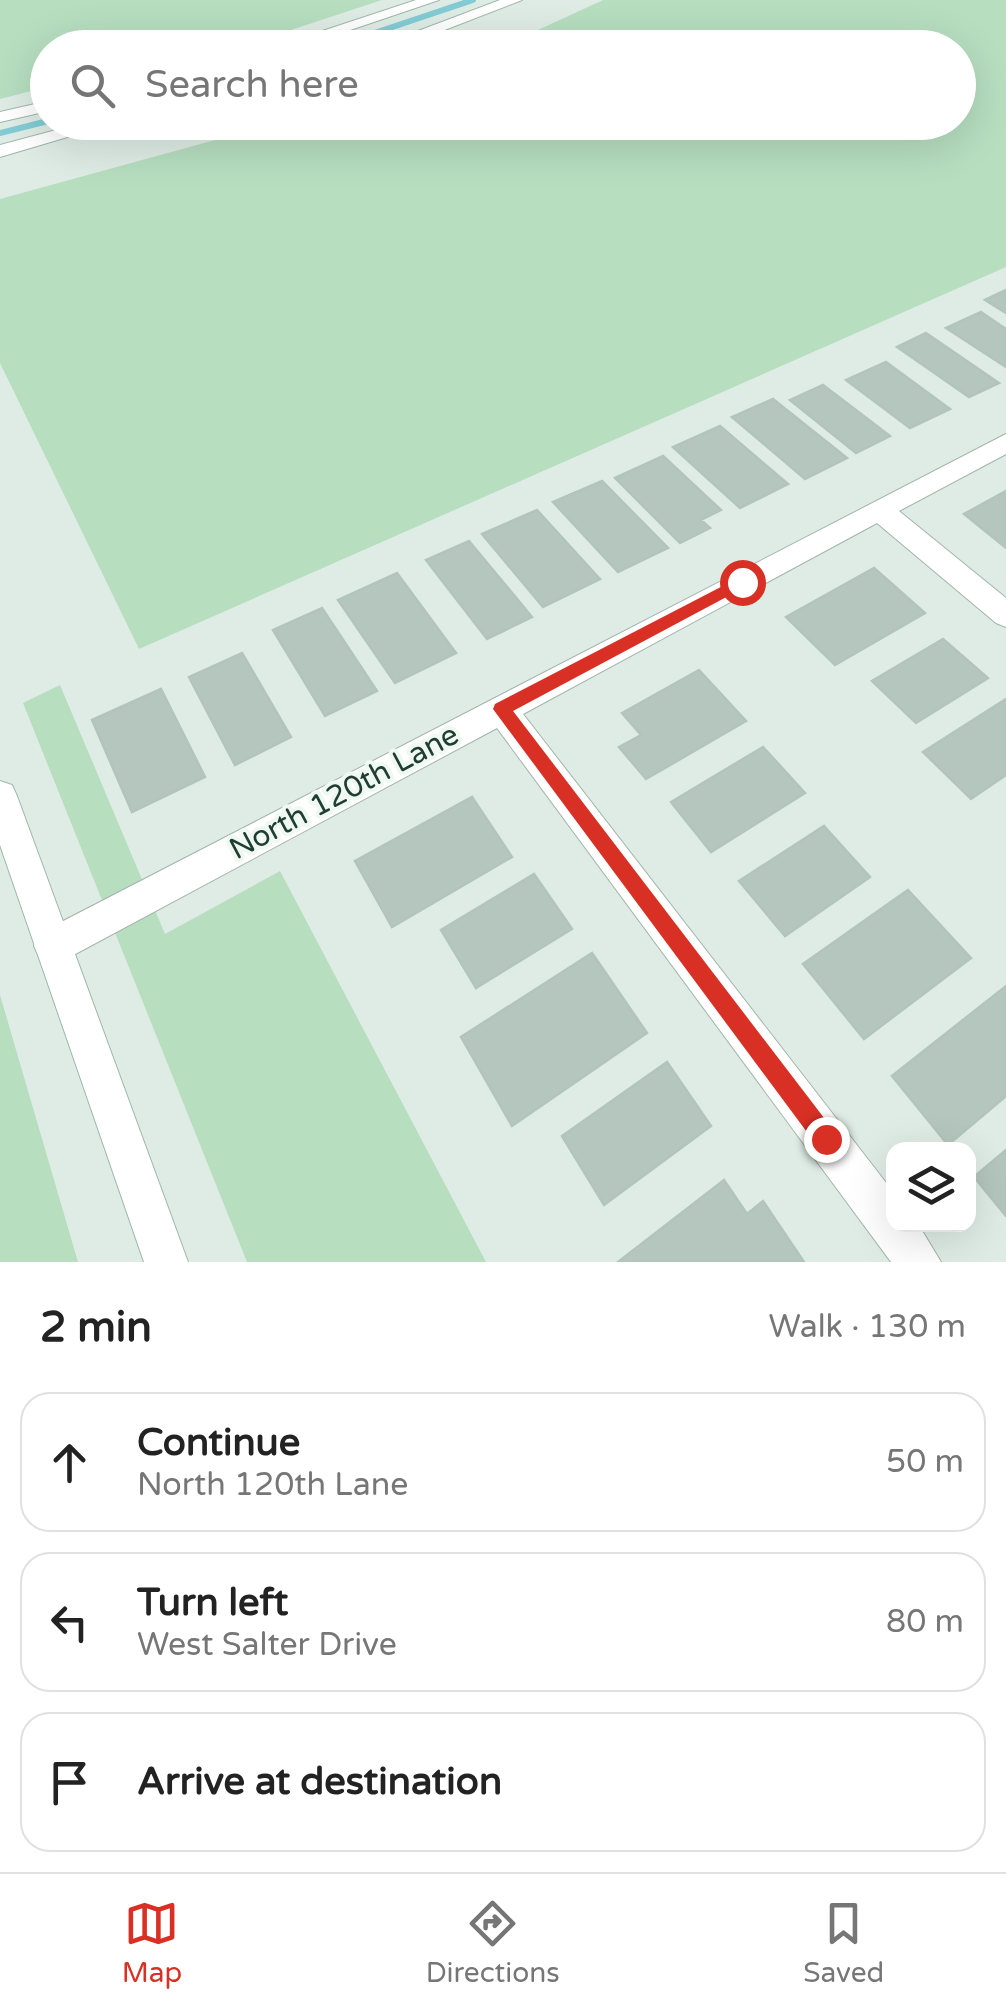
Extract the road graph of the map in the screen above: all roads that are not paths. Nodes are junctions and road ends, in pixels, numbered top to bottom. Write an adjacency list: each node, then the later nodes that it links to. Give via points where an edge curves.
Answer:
1 (430, 0): 3 (street)
2 (514, 0): 4 (street)
3 (335, 30)
4 (431, 30)
5 (30, 110): 6 (street)
6 (0, 118)
7 (39, 140): 8 (street)
8 (0, 150)
9 (1006, 443): 10 (street, North 120th Lane)
10 (879, 510): 11 (street); 12 (street, North 120th Lane)
11 (1006, 616)
12 (502, 709): 14 (street, North 120th Lane); 16 (street)
13 (0, 796): 14 (street)
14 (54, 946): 15 (street)
15 (166, 1262)
16 (918, 1262)

